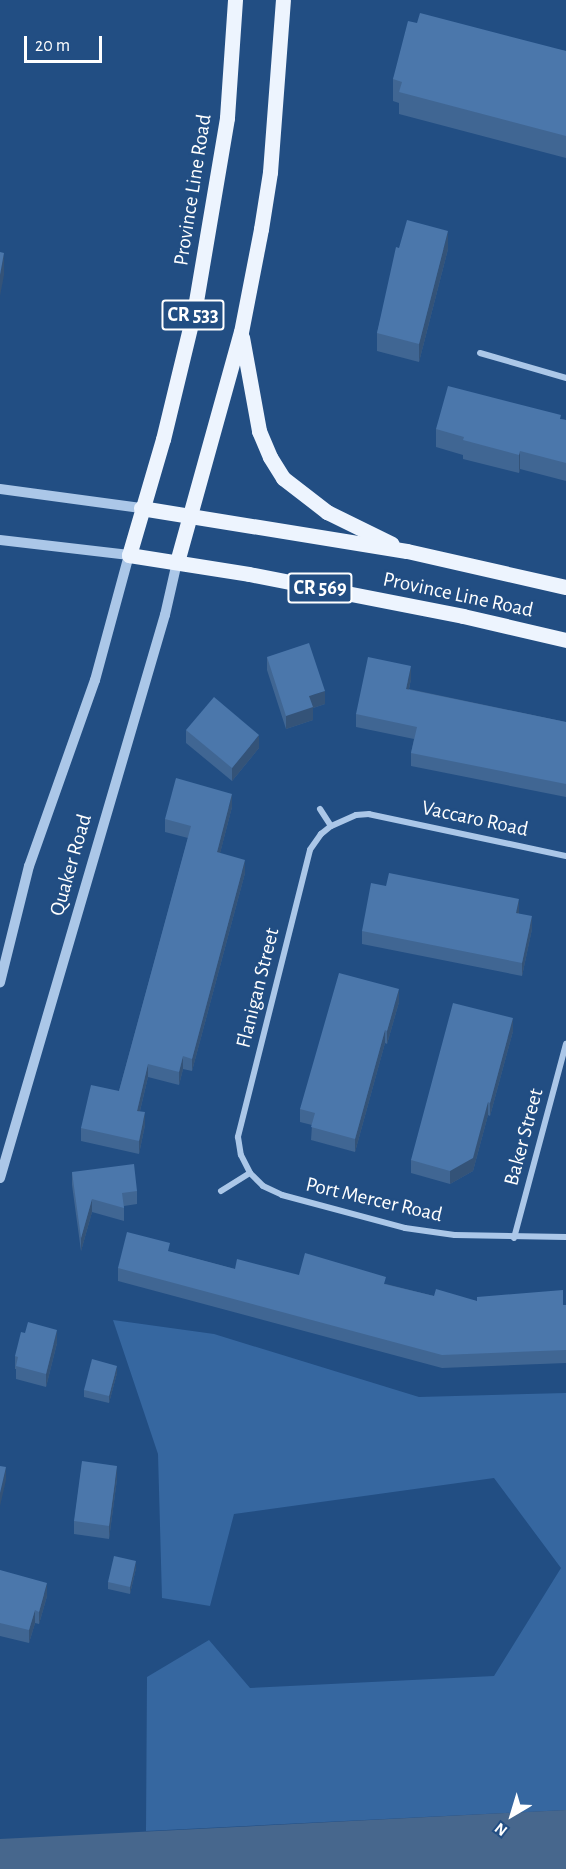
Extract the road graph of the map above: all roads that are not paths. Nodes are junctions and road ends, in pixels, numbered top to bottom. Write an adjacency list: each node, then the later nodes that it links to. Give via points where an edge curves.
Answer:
1 (235, 0): 7 (main road, Province Line Road / CR 533, via 226,118 197,296 163,439)
2 (283, 0): 3 (main road, CR 533, via 270,172)
3 (241, 332): 8 (main road, CR 533); 10 (main road, via 259,431 283,478 327,512)
4 (480, 353): 5 (street)
5 (566, 378)
6 (0, 489): 7 (street)
7 (141, 508): 8 (main road, Province Line Road / CR 569); 11 (main road, CR 533)
8 (191, 516): 10 (main road, Province Line Road / CR 569); 12 (main road, CR 533)
9 (0, 540): 11 (street)
10 (408, 551): 13 (main road, Province Line Road / CR 569)
11 (129, 555): 12 (main road, Province Line Road / CR 569); 19 (street, Quaker Road, via 95,680 29,866)
12 (177, 562): 14 (main road, Province Line Road / CR 569, via 463,616); 22 (street, Quaker Road / CR 533, via 165,615)
13 (566, 587)
14 (566, 640)
15 (320, 809): 17 (street)
16 (377, 816): 17 (street, Flanigan Street, via 356,815); 18 (street, Vaccaro Road)
17 (331, 826): 21 (street, Flanigan Street, via 310,850 240,1122 241,1155)
18 (566, 856)
19 (0, 982)
20 (566, 1044): 25 (street, Baker Street)
21 (250, 1173): 23 (street); 25 (street, Port Mercer Road, via 263,1186 282,1195 405,1227)
22 (0, 1178)
23 (221, 1191)
24 (566, 1237): 25 (street, Port Mercer Road)
25 (514, 1238)

